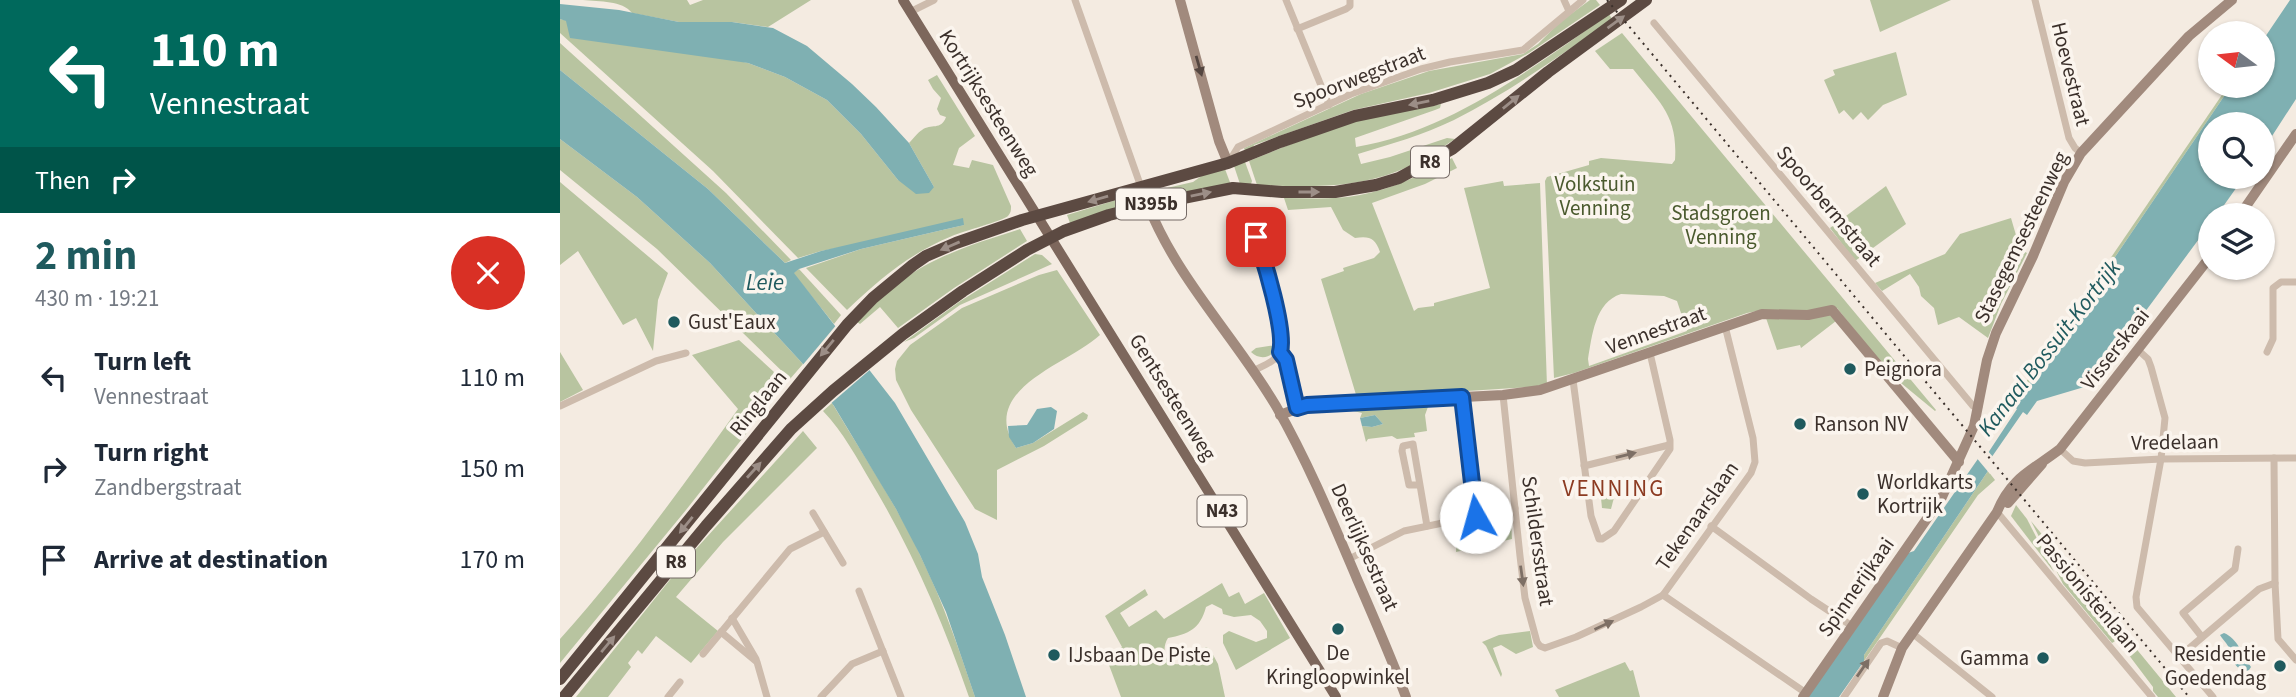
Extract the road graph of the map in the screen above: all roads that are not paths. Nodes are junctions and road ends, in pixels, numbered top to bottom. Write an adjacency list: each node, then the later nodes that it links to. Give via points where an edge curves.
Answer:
1 (903, 0): 14 (main road, Kortrijksesteenweg / N43)
2 (934, 0): 14 (street)
3 (1075, 0): 21 (street)
4 (1180, 0): 20 (street, one-way to 20)
5 (1286, 0): 16 (street)
6 (1350, 0): 16 (street, via 1347,9)
7 (1564, 0): 13 (street)
8 (1583, 0): 13 (street, Spoorwegstraat)
9 (1621, 0): 20 (highway, Ringlaan, one-way to 20, via 1516,71 1488,83 1355,116)
10 (1646, 0): 22 (highway, R8, one-way to 10, via 1335,192 1399,178 1452,149)
11 (2035, 0): 19 (street, Hoevestraat, via 2069,138)
12 (2232, 0): 19 (street, Stasegemsesteenweg, via 2189,36)
13 (1569, 10): 17 (street, Spoorwegstraat, via 1523,50 1422,69)
14 (910, 12): 26 (main road, Kortrijksesteenweg / N43)
15 (1654, 23): 41 (street, Spoorbermstraat, via 1955,385)
16 (1297, 29): 17 (street)
17 (1329, 105): 20 (street, Spoorwegstraat, via 1238,147)
18 (2296, 134): 23 (street)
19 (2081, 153): 41 (street, Stasegemsesteenweg, via 1996,333)
20 (1228, 163): 21 (highway, Ringlaan)
21 (1141, 187): 26 (highway, Ringlaan, one-way to 26)
22 (1241, 188): 24 (highway, N395b, one-way to 22)
23 (2248, 203)
24 (1148, 205): 27 (highway, N395b); 36 (street, Deerlijksestraat, via 1169,250)
25 (1247, 214): 32 (street, via 1272,289)
26 (1040, 221): 27 (main road, Gentsesteenweg / N43); 77 (highway, Ringlaan / R8, one-way to 77, via 1014,223 934,253 892,281 847,325)
27 (1051, 238): 81 (highway, Ringlaan / R8, one-way to 27, via 791,429 903,334); 85 (main road, Gentsesteenweg / N43)
28 (2198, 272): 31 (street, Visserskaai)
29 (2296, 282): 33 (street, via 2281,282 2273,288 2273,339)
30 (1725, 326): 35 (street, Vennestraat); 49 (street, Vennestraat, via 1762,314 1808,315 1832,310); 57 (street, Tekenaarslaan, via 1755,462)
31 (2138, 350): 45 (street, Visserskaai); 48 (street, via 2148,359 2165,418)
32 (1280, 352): 36 (street); 42 (street)
33 (2267, 352)
34 (686, 353): 40 (street)
35 (1650, 353): 37 (street, Vennestraat); 44 (street)
36 (1253, 371): 43 (street, Deerlijksestraat)
37 (1573, 380): 38 (street, Vennestraat); 50 (street)
38 (1503, 395): 39 (street, Vennestraat); 52 (street, Schildersstraat)
39 (1462, 397): 42 (street, Vennestraat); 55 (street)
40 (560, 406)
41 (1979, 407): 49 (street, Stasegemsesteenweg)
42 (1297, 408): 43 (street, Vennestraat)
43 (1280, 415): 60 (street, Deerlijksestraat)
44 (1668, 445): 50 (street, one-way to 44); 50 (street, via 1668,454 1605,538 1599,539 1592,524)
45 (2060, 449): 48 (street, Vredelaan, via 2073,461 2085,463); 53 (street, Visserskaai, via 2030,468)
46 (2274, 458): 47 (street, Vredelaan); 48 (street, Vredelaan); 62 (street)
47 (2296, 458)
48 (2161, 459): 74 (street, via 2136,602)
49 (1959, 462): 66 (street, Spinnerijkaai, via 1942,497)
50 (1584, 466)
51 (1420, 485): 51 (street, via 1413,444 1403,446 1409,485); 56 (street)
52 (1515, 508): 55 (street); 70 (street, Schildersstraat, one-way to 70, via 1525,598)
53 (1997, 512): 68 (street, Visserskaai); 90 (street, Passionistenlaan)
54 (813, 513): 58 (street)
55 (1476, 517): 56 (street)
56 (1427, 526): 60 (street, via 1404,531)
57 (1711, 526): 64 (street, Tekenaarslaan); 66 (street)
58 (824, 532): 61 (street); 65 (street, via 790,549)
59 (2238, 549): 69 (street, via 2235,569 2183,613)
60 (1349, 559): 86 (street, Deerlijksestraat)
61 (844, 563)
62 (2275, 583): 69 (street, via 2259,589); 75 (street, via 2278,639)
63 (859, 591): 72 (street)
64 (1663, 594): 70 (street, Tekenaarslaan, one-way to 64, via 1576,637); 79 (street)
65 (732, 618): 67 (street); 76 (street)
66 (1852, 626): 79 (street, Spinnerijkaai)
67 (721, 632): 73 (street); 76 (street)
68 (1912, 633): 71 (street, Visserskaai); 89 (street)
69 (2202, 637): 74 (street)
70 (1542, 648)
71 (1902, 648): 87 (street, one-way to 71, via 1879,645 1885,641); 88 (street, Visserskaai)
72 (883, 651): 83 (street, via 852,664); 84 (street)
73 (703, 654)
74 (2179, 657): 91 (street)
75 (2296, 660)
76 (757, 662): 82 (street)
77 (560, 679)
78 (680, 682): 80 (street)
79 (1804, 695)
80 (670, 696)
81 (564, 697)
82 (767, 697)
83 (821, 697)
84 (901, 697)
85 (1336, 697)
86 (1406, 697)
87 (1844, 697)
88 (1884, 697)
89 (1992, 697)
90 (2152, 697)
91 (2213, 697)

